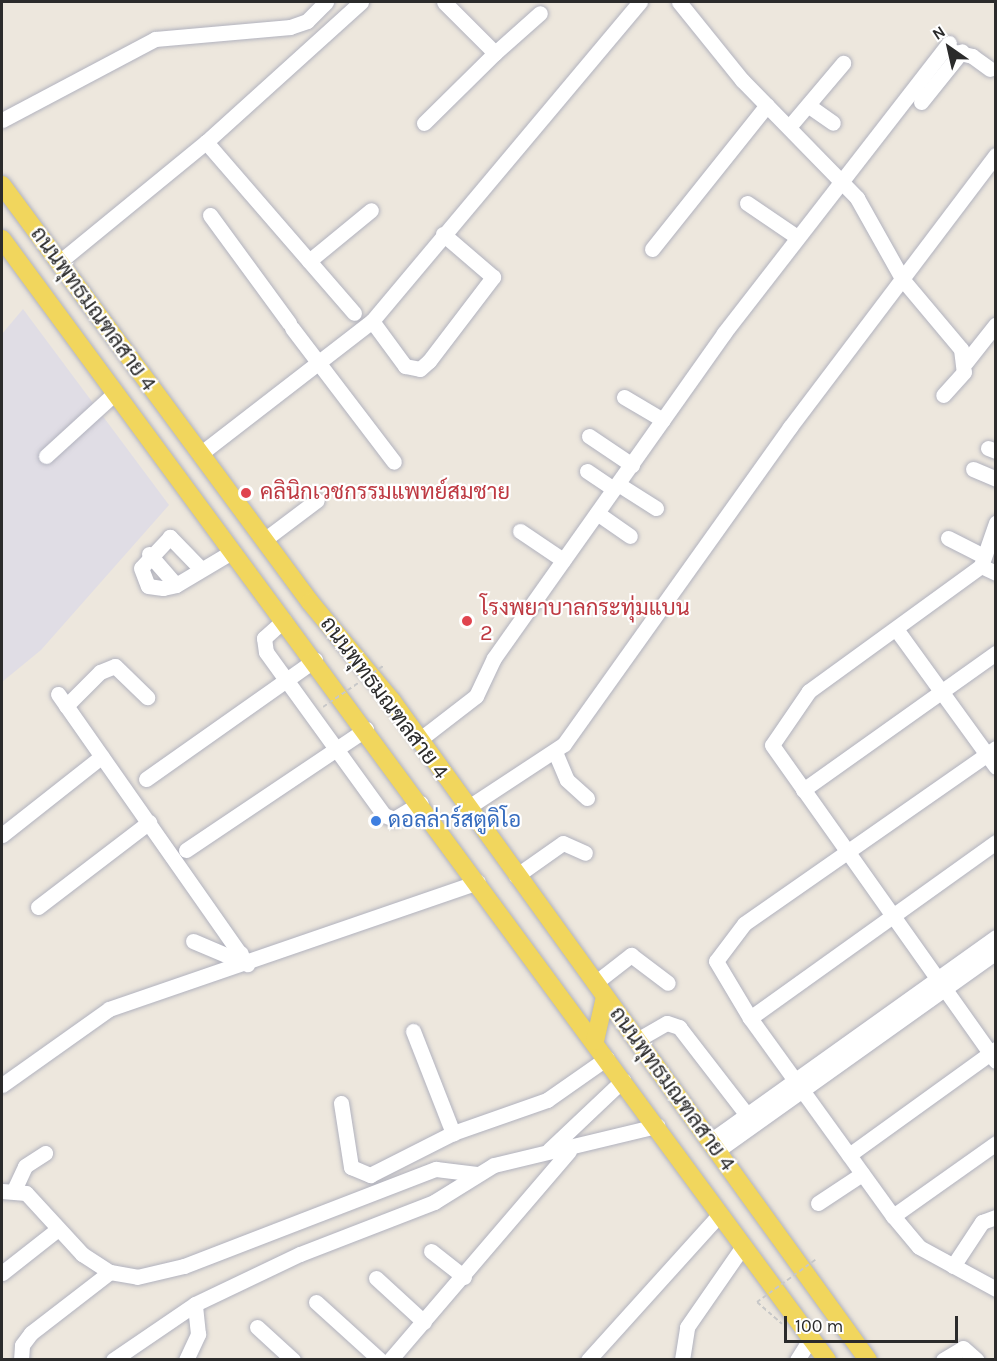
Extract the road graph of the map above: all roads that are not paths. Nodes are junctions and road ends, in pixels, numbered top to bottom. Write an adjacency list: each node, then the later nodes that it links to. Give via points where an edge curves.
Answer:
1 (326, 2): 14 (street, via 307,21 290,27 155,39)
2 (361, 2): 18 (street)
3 (444, 2): 8 (street)
4 (640, 2): 25 (street)
5 (679, 2): 12 (street)
6 (540, 13): 8 (street)
7 (951, 49): 10 (street); 11 (street); 20 (street)
8 (495, 52): 15 (street)
9 (843, 63): 13 (street)
10 (990, 69)
11 (921, 102)
12 (767, 105): 17 (street); 28 (street)
13 (809, 106): 16 (street); 17 (street)
14 (2, 120)
15 (424, 123)
16 (833, 123)
17 (789, 127): 20 (street)
18 (206, 142): 29 (street); 30 (street)
19 (996, 155): 31 (street)
20 (841, 180): 26 (street); 31 (street, via 875,225)
21 (2, 185): 30 (main road, ถนนพุทธมณฑลสาย 4)
22 (747, 203): 26 (street)
23 (371, 210): 29 (street)
24 (210, 215): 36 (street)
25 (442, 234): 33 (street); 33 (street, via 493,278 429,361 420,369 405,366)
26 (797, 237): 40 (street)
27 (2, 239): 37 (main road, ถนนพุทธมณฑลสาย 4)
28 (652, 249)
29 (309, 261): 32 (street)
30 (58, 263): 42 (main road, ถนนพุทธมณฑลสาย 4)
31 (903, 280): 35 (street, via 938,316); 75 (street)
32 (354, 313)
33 (372, 321): 36 (street)
34 (996, 324): 35 (street)
35 (966, 362): 38 (street, via 964,372)
36 (321, 364): 42 (street); 44 (street)
37 (114, 394): 43 (street); 58 (main road, ถนนพุทธมณฑลสาย 4)
38 (943, 395)
39 (624, 397): 40 (street)
40 (663, 420): 45 (street)
41 (589, 436): 45 (street)
42 (200, 454): 57 (main road, ถนนพุทธมณฑลสาย 4)
43 (46, 456)
44 (394, 462)
45 (632, 465): 49 (street)
46 (973, 469): 48 (street)
47 (587, 471): 49 (street)
48 (996, 479)
49 (616, 486): 51 (street); 52 (street)
50 (317, 500): 57 (street)
51 (656, 508)
52 (597, 513): 55 (street); 60 (street)
53 (996, 523): 61 (street)
54 (520, 531): 60 (street)
55 (630, 536)
56 (948, 538): 61 (street)
57 (264, 540): 73 (main road, ถนนพุทธมณฑลสาย 4)
58 (233, 551): 62 (street); 65 (main road, ถนนพุทธมณฑลสาย 4)
59 (149, 554): 62 (street, via 175,538); 64 (street); 64 (street, via 141,568 148,586)
60 (563, 560): 73 (street, via 494,658 476,696)
61 (981, 560): 63 (street); 66 (street)
62 (201, 569): 64 (street)
63 (996, 573)
64 (176, 585)
65 (284, 620): 68 (main road, ถนนพุทธมณฑลสาย 4); 69 (street, via 263,645)
66 (900, 626): 70 (street); 79 (street, via 809,691 773,739 773,748)
67 (996, 653): 70 (street)
68 (315, 660): 69 (street); 72 (main road, ถนนพุทธมณฑลสาย 4)
69 (287, 680): 74 (street); 78 (street)
70 (945, 689): 76 (street); 79 (street)
71 (147, 697): 77 (street, via 115,666 100,672 62,700)
72 (366, 729): 74 (street); 81 (main road, ถนนพุทธมณฑลสาย 4)
73 (419, 740): 82 (main road, ถนนพุทธมณฑลสาย 4)
74 (335, 746): 81 (street, via 388,819 403,817); 86 (street)
75 (555, 752): 80 (street, via 567,780); 82 (street)
76 (993, 754): 88 (street)
77 (102, 756): 83 (street); 84 (street)
78 (146, 779)
79 (803, 790): 88 (street)
80 (587, 798)
81 (422, 803): 90 (main road, ถนนพุทธมณฑลสาย 4)
82 (467, 808): 89 (main road, ถนนพุทธมณฑลสาย 4)
83 (148, 822): 91 (street); 96 (street)
84 (2, 835)
85 (996, 842): 92 (street)
86 (186, 850)
87 (585, 853): 89 (street, via 563,843)
88 (848, 853): 92 (street); 100 (street, via 744,924 721,953 716,967)
89 (516, 876): 99 (main road, ถนนพุทธมณฑลสาย 4)
90 (478, 882): 96 (street); 103 (main road, ถนนพุทธมณฑลสาย 4)
91 (38, 907)
92 (893, 915): 97 (street); 100 (street)
93 (996, 937): 97 (street)
94 (193, 941): 96 (street, via 228,956)
95 (996, 952): 97 (street)
96 (244, 958): 107 (street, via 98,1015)
97 (942, 982): 104 (street); 108 (street)
98 (668, 983): 99 (street, via 631,955)
99 (600, 990): 102 (main road, ถนนพุทธมณฑลสาย 4); 103 (main road)
100 (750, 1018): 108 (street)
101 (413, 1031): 112 (street)
102 (637, 1040): 110 (street, via 667,1023 680,1027); 114 (main road, ถนนพุทธมณฑลสาย 4)
103 (595, 1041): 105 (main road, ถนนพุทธมณฑลสาย 4)
104 (994, 1054): 118 (street)
105 (607, 1058): 106 (main road, ถนนพุทธมณฑลสาย 4); 112 (street, via 547,1100)
106 (623, 1080): 111 (main road, ถนนพุทธมณฑลสาย 4); 115 (street)
107 (2, 1085)
108 (799, 1086): 110 (street); 114 (street); 118 (street)
109 (341, 1103): 112 (street, via 348,1159 362,1175)
110 (747, 1115): 114 (street)
111 (657, 1126): 116 (street, via 611,1133); 123 (main road, ถนนพุทธมณฑลสาย 4)
112 (453, 1133)
113 (996, 1143): 124 (street)
114 (714, 1146): 150 (main road, ถนนพุทธมณฑลสาย 4)
115 (549, 1150): 116 (street); 119 (street, via 514,1157)
116 (569, 1151): 132 (street)
117 (45, 1153): 121 (street, via 25,1166)
118 (849, 1155): 120 (street)
119 (477, 1174): 130 (street, via 436,1169 153,1276); 136 (street, via 434,1202 300,1254)
120 (862, 1174): 122 (street); 124 (street)
121 (8, 1190): 126 (street, via 26,1193)
122 (818, 1203)
123 (720, 1214): 127 (main road, ถนนพุทธมณฑลสาย 4); 146 (street)
124 (893, 1216): 129 (street, via 919,1247)
125 (996, 1217): 129 (street, via 982,1222)
126 (58, 1229): 130 (street, via 82,1254); 131 (street)
127 (743, 1246): 139 (main road, ถนนพุทธมณฑลสาย 4); 147 (street, via 687,1327)
128 (431, 1251): 132 (street)
129 (953, 1266): 134 (street)
130 (110, 1272): 140 (street, via 25,1339)
131 (2, 1274)
132 (464, 1276): 137 (street)
133 (376, 1278): 137 (street)
134 (996, 1289)
135 (316, 1302): 144 (street)
136 (195, 1304): 141 (street); 142 (street, via 198,1334)
137 (424, 1322): 145 (street)
138 (257, 1327): 143 (street)
139 (811, 1338): 148 (street); 149 (main road, ถนนพุทธมณฑลสาย 4)
140 (21, 1359)
141 (112, 1359)
142 (186, 1359)
143 (293, 1359)
144 (380, 1359)
145 (390, 1359)
146 (588, 1359)
147 (682, 1359)
148 (797, 1359)
149 (827, 1359)
150 (868, 1359)
151 (943, 1359): 152 (street, via 963,1348)
152 (977, 1359)

